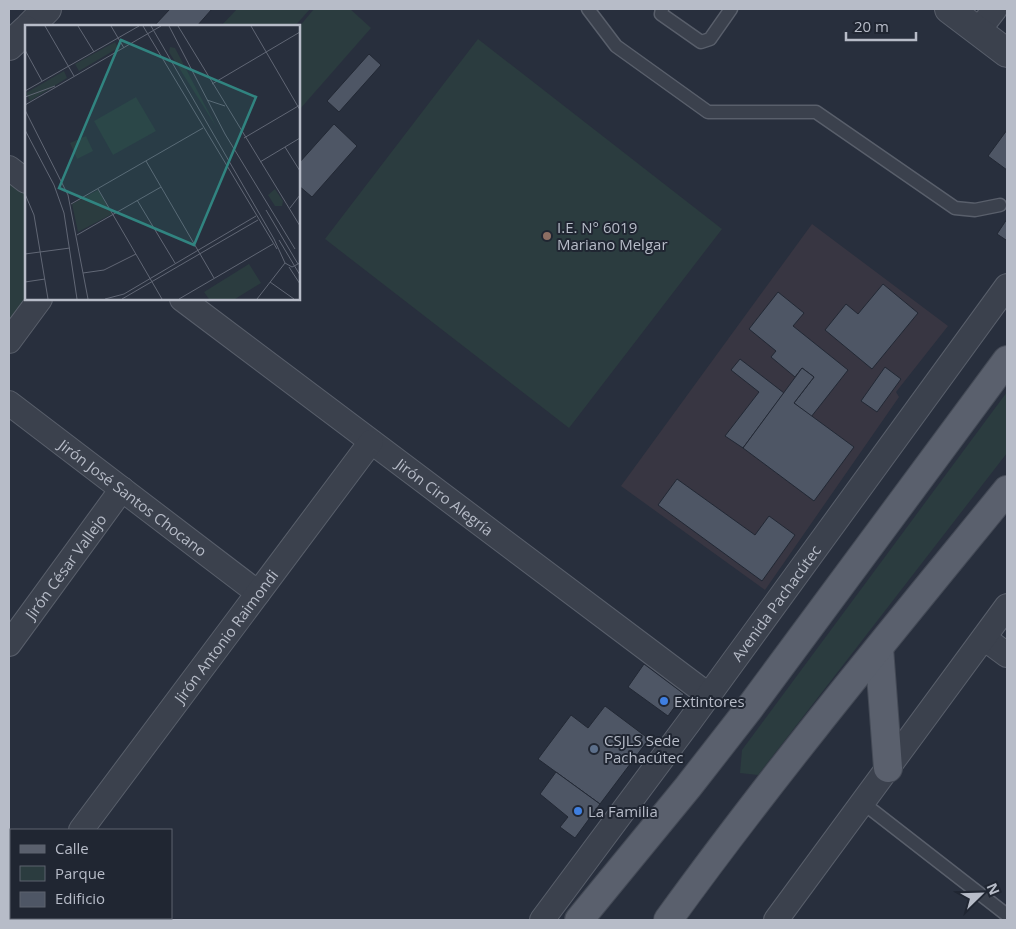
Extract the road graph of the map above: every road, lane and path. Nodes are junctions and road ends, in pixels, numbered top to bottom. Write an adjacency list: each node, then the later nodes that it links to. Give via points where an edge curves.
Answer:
1 (47, 9): 7 (street)
2 (588, 9): 14 (lane, via 616,46 708,112 816,112 955,208 975,210)
3 (662, 9): 4 (lane, via 661,14 701,42 710,38)
4 (731, 9)
5 (949, 9): 9 (street)
6 (994, 9): 9 (street)
7 (31, 25)
8 (25, 31): 10 (street)
9 (978, 31): 11 (street)
10 (9, 46)
11 (1007, 53)
12 (9, 168): 13 (street)
13 (25, 180)
14 (1000, 205)
15 (1007, 286): 30 (street, Avenida Pachacútec)
16 (39, 300): 18 (street)
17 (183, 300): 21 (street, Jirón Ciro Alegría)
18 (9, 341)
19 (1007, 360): 32 (main road)
20 (9, 403): 22 (street, Jirón José Santos Chocano)
21 (371, 442): 24 (street, Jirón Antonio Raimondi); 30 (street, Jirón Ciro Alegría)
22 (122, 490): 24 (street, Jirón José Santos Chocano); 27 (street, Jirón César Vallejo)
23 (1007, 490): 28 (main road)
24 (258, 593): 34 (street, Jirón Antonio Raimondi)
25 (1007, 606): 26 (street)
26 (984, 638): 29 (street); 31 (street)
27 (9, 644)
28 (879, 648): 31 (main road); 35 (main road)
29 (1007, 655)
30 (708, 695): 37 (street, Avenida Pachacútec)
31 (888, 768): 33 (street)
32 (688, 787): 38 (main road); 39 (main road)
33 (863, 803): 36 (lane); 42 (street)
34 (82, 829)
35 (726, 840): 40 (main road); 41 (main road)
36 (1007, 914)
37 (542, 920)
38 (579, 920)
39 (603, 920)
40 (649, 920)
41 (668, 920)
42 (776, 920)

